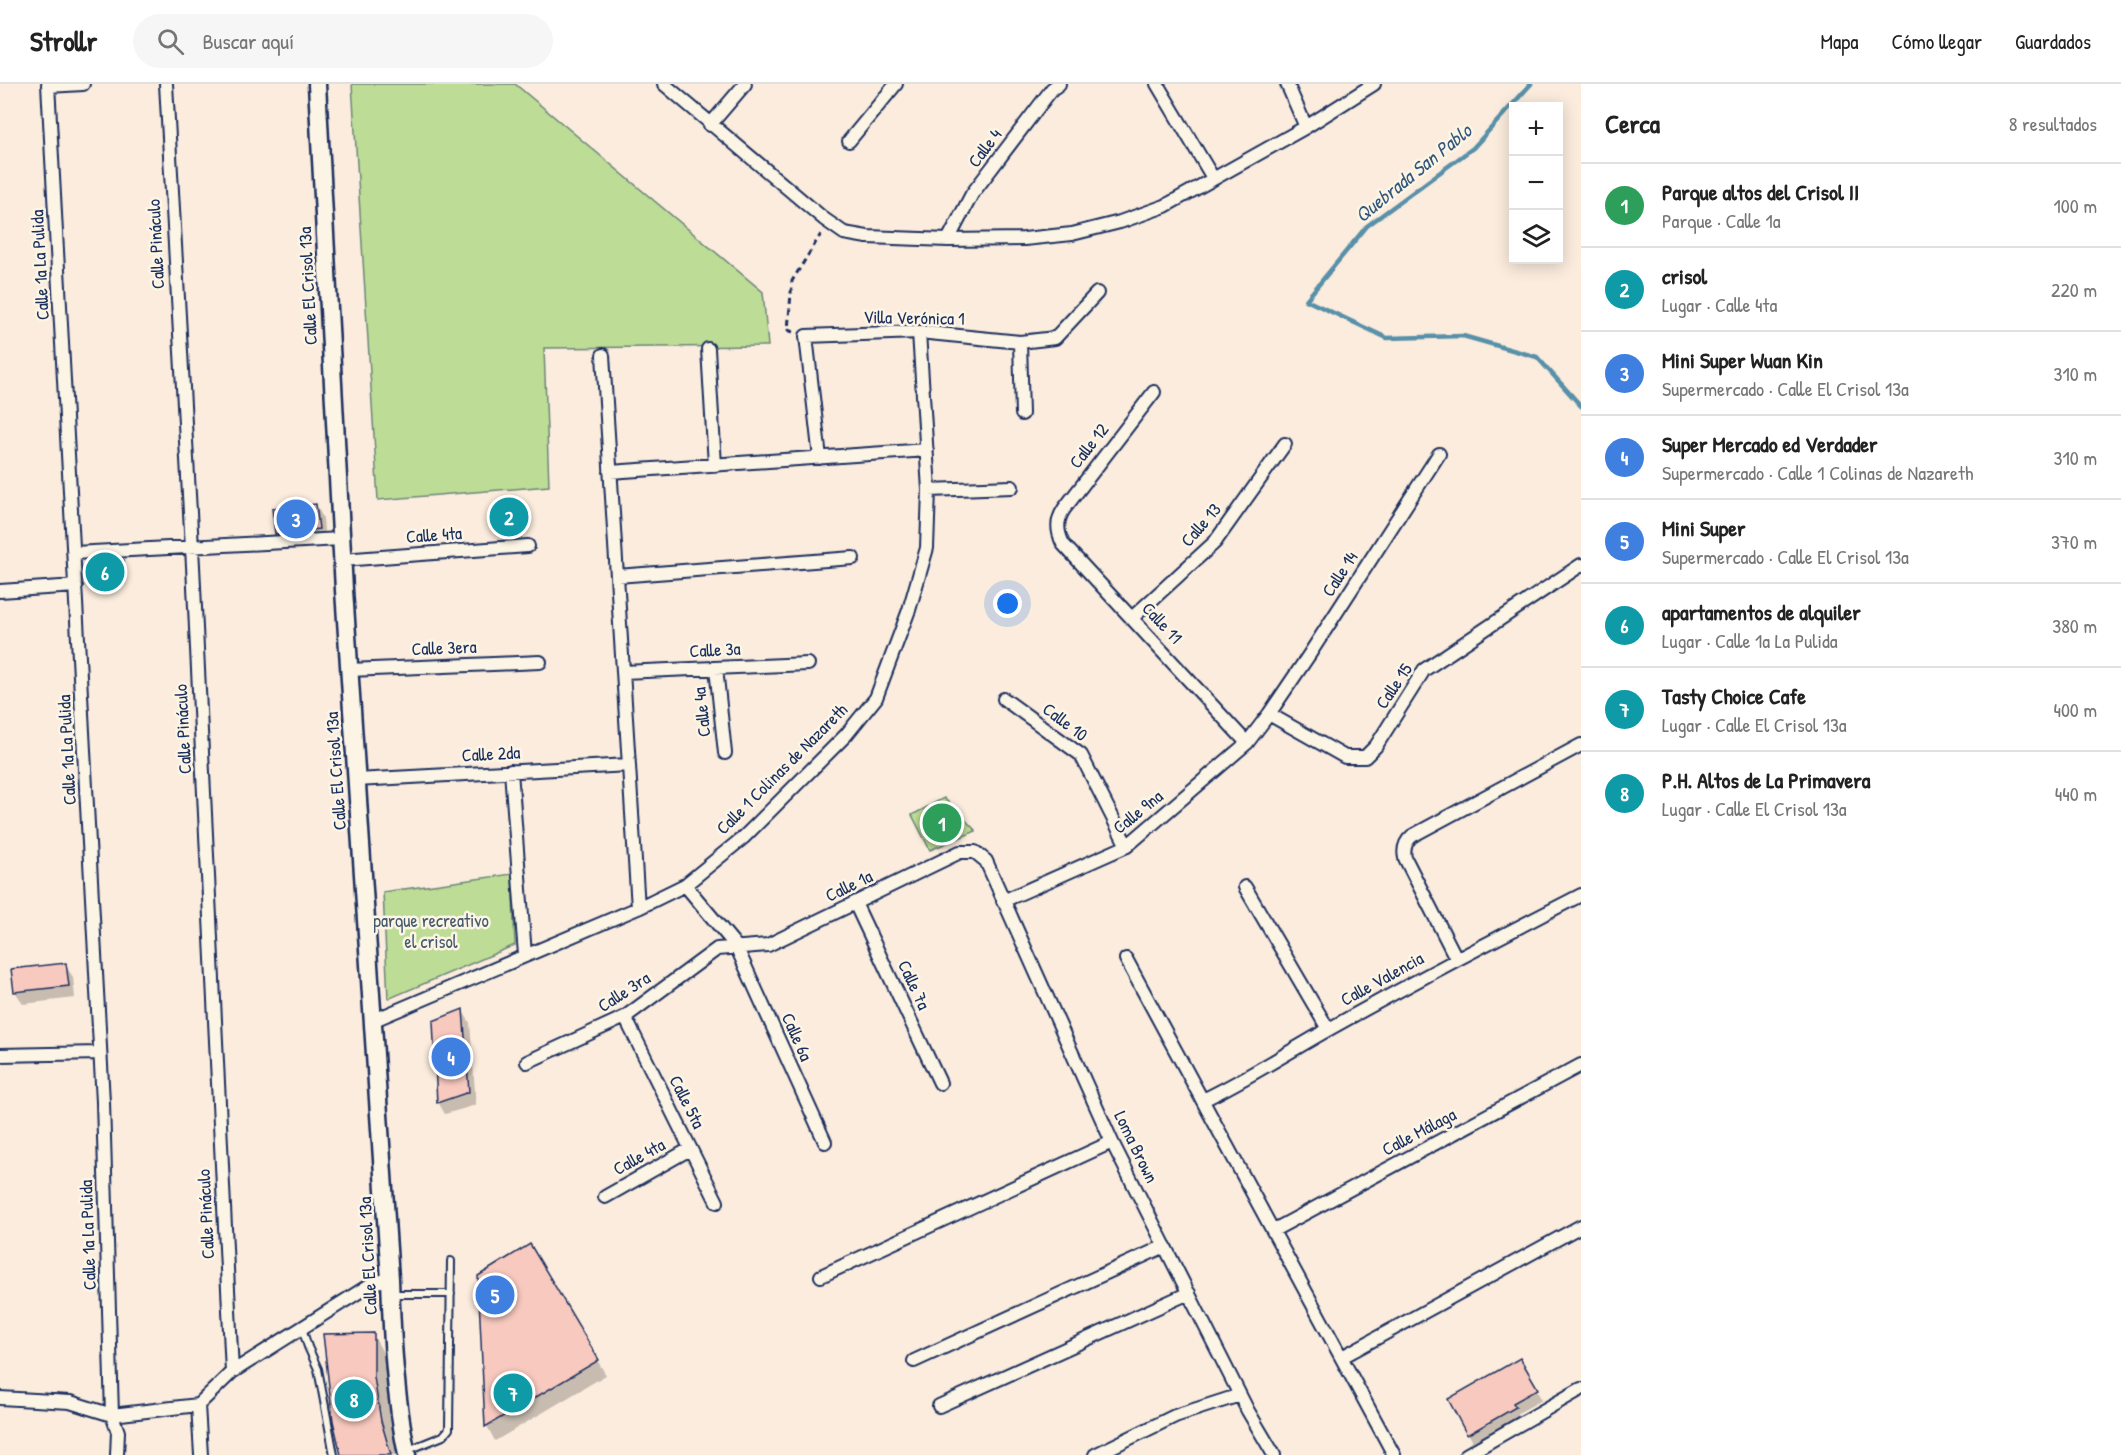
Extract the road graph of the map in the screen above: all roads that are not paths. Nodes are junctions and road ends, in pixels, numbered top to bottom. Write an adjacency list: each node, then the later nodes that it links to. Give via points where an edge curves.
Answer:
1 (83, 84): 11 (street)
2 (166, 84): 35 (street, Calle Pináculo)
3 (317, 84): 33 (street, Calle El Crisol 13a)
4 (664, 84): 12 (street)
5 (745, 84): 12 (street)
6 (896, 84): 14 (street)
7 (1059, 84): 16 (street, Calle 4, via 972,194)
8 (1157, 84): 15 (street)
9 (1287, 84): 13 (street)
10 (1374, 84): 13 (street)
11 (48, 85): 36 (street, Calle 1a La Pulida)
12 (710, 125): 16 (street, via 844,233)
13 (1306, 127): 15 (street)
14 (849, 141)
15 (1213, 178): 16 (street, via 1165,206 1072,234)
16 (948, 240)
17 (1097, 294): 19 (street, Villa Verónica 1, via 1055,338)
18 (919, 332): 19 (street, Villa Verónica 1); 25 (street, Calle 1 Colinas de Nazareth); 27 (street, Villa Verónica 1, via 806,336)
19 (1020, 342): 23 (street)
20 (708, 349): 28 (street)
21 (603, 355): 29 (street)
22 (1154, 392): 32 (street, Calle 12, via 1064,509)
23 (1022, 414)
24 (1285, 444): 43 (street, Calle 13, via 1215,542)
25 (927, 450): 27 (street); 31 (street, Calle 1 Colinas de Nazareth)
26 (1439, 454): 50 (street, Calle 14)
27 (820, 458): 28 (street)
28 (715, 465): 29 (street)
29 (610, 472): 40 (street)
30 (1012, 487): 31 (street)
31 (929, 490): 59 (street, Calle 1 Colinas de Nazareth, via 927,548 876,698 846,735 744,837)
32 (1057, 525): 43 (street, Calle 11, via 1063,544)
33 (341, 539): 35 (street); 38 (street, Calle El Crisol 13a)
34 (528, 546): 38 (street, Calle 4ta)
35 (191, 547): 36 (street); 94 (street, Calle Pináculo)
36 (74, 553): 41 (street, Calle 1a La Pulida)
37 (854, 558): 40 (street)
38 (342, 560): 47 (street, Calle El Crisol 13a)
39 (1581, 565): 50 (street, Calle 15, via 1424,670 1365,757 1345,757)
40 (617, 576): 48 (street)
41 (76, 586): 42 (street); 72 (street, Calle 1a La Pulida)
42 (0, 591)
43 (1132, 618): 51 (street, Calle 11)
44 (540, 662): 47 (street, Calle 3era)
45 (808, 664): 46 (street, Calle 3a)
46 (716, 668): 48 (street, Calle 3a); 53 (street, Calle 4a)
47 (349, 670): 56 (street, Calle El Crisol 13a)
48 (623, 672): 54 (street)
49 (1004, 699): 57 (street, Calle 10, via 1081,756)
50 (1269, 714): 51 (street, Calle 9na)
51 (1247, 743): 57 (street, Calle 9na)
52 (1581, 745): 67 (street, via 1407,840 1405,858)
53 (725, 753)
54 (628, 765): 55 (street, Calle 2da); 64 (street)
55 (511, 771): 56 (street, Calle 2da); 66 (street)
56 (356, 780): 70 (street, Calle El Crisol 13a)
57 (1128, 846): 62 (street, Calle 9na)
58 (975, 852): 62 (street, Loma Brown, via 986,861); 63 (street, Calle 1a, via 960,852)
59 (685, 885): 64 (street, Calle 1 Colinas de Nazareth); 65 (street, Calle 6a)
60 (1245, 887): 71 (street)
61 (1581, 895): 67 (street, Calle Valencia)
62 (1003, 901): 79 (street, Loma Brown)
63 (855, 903): 65 (street, Calle 1a, via 768,945); 76 (street, Calle 7a)
64 (638, 908): 66 (street, Calle 1 Colinas de Nazareth)
65 (736, 946): 69 (street, Calle 3ra, via 717,949); 78 (street, Calle 6a)
66 (525, 955): 70 (street, Calle 1 Colinas de Nazareth)
67 (1456, 958): 71 (street, Calle Valencia)
68 (1126, 959): 77 (street)
69 (625, 1017): 74 (street, Calle 3ra); 80 (street, Calle 5ta)
70 (372, 1021): 88 (street, Calle El Crisol 13a)
71 (1328, 1029): 77 (street, Calle Valencia)
72 (100, 1053): 73 (street); 100 (street, Calle 1a La Pulida)
73 (0, 1056)
74 (527, 1062)
75 (1581, 1065): 84 (street, Calle Málaga)
76 (940, 1083)
77 (1203, 1100): 84 (street)
78 (825, 1142)
79 (1112, 1142): 85 (street, Loma Brown); 87 (street)
80 (690, 1149): 81 (street, Calle 4ta); 82 (street, Calle 5ta)
81 (605, 1197)
82 (717, 1202)
83 (1581, 1226): 92 (street)
84 (1274, 1230): 92 (street)
85 (1165, 1246): 89 (street, Loma Brown); 93 (street)
86 (451, 1261): 90 (lane)
87 (821, 1276)
88 (390, 1287): 90 (lane); 91 (street, via 374,1283); 101 (street, Calle El Crisol 13a, via 398,1415)
89 (1189, 1293): 96 (street, Loma Brown); 99 (street)
90 (451, 1294): 101 (lane, via 449,1429 443,1436)
91 (302, 1328): 94 (street); 104 (lane, via 318,1369)
92 (1342, 1357): 107 (street)
93 (915, 1362)
94 (232, 1372): 98 (street)
95 (1581, 1389): 108 (street)
96 (1240, 1395): 105 (street, via 1175,1416); 106 (street, Loma Brown)
97 (0, 1398): 100 (street, via 70,1402)
98 (198, 1405): 100 (street); 103 (street)
99 (939, 1406)
100 (112, 1415): 102 (street, via 118,1432)
101 (406, 1453)
102 (117, 1455)
103 (201, 1455)
104 (334, 1455)
105 (1095, 1455)
106 (1274, 1455)
107 (1394, 1455)
108 (1466, 1455)

